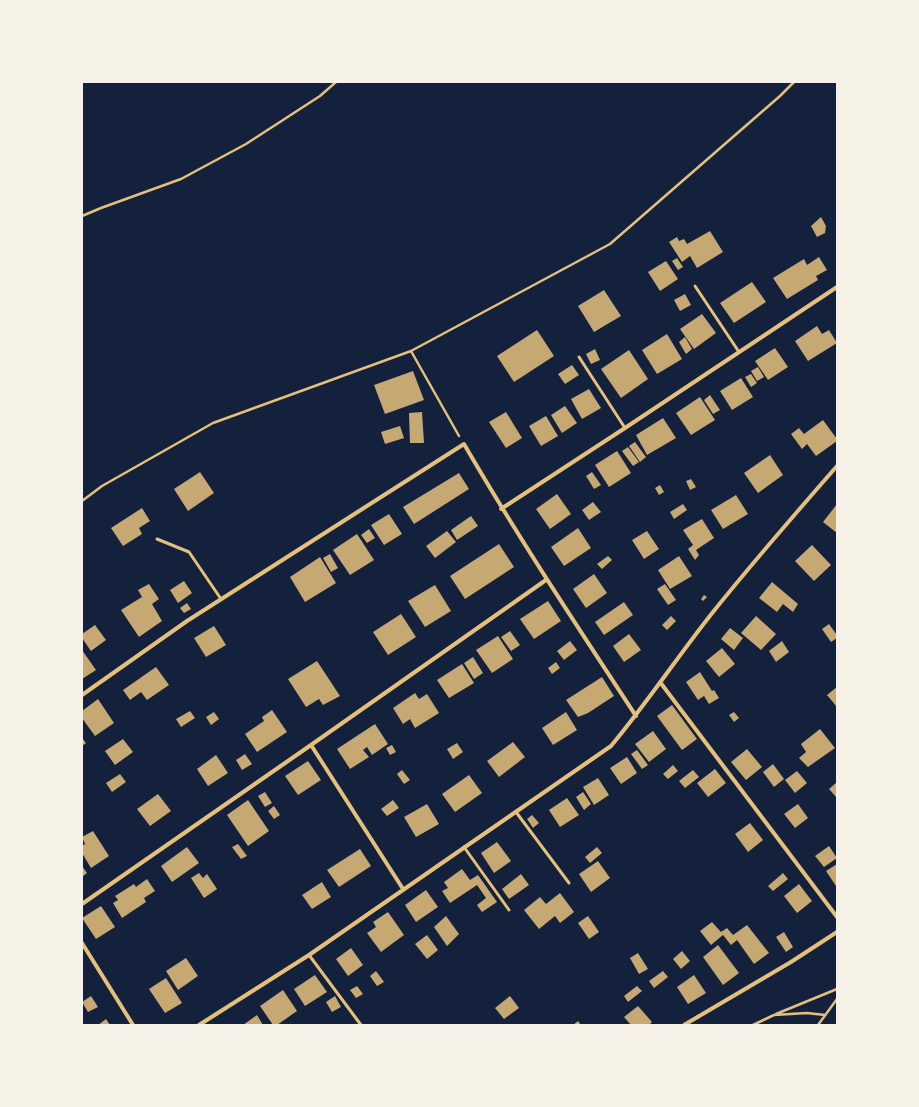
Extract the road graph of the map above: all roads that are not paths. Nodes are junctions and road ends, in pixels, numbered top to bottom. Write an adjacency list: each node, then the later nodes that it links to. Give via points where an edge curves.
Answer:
1 (696, 286): 3 (lane)
2 (837, 288): 3 (street)
3 (739, 352): 5 (street)
4 (579, 357): 5 (lane)
5 (625, 428): 7 (street)
6 (837, 466): 11 (street, via 747,570)
7 (501, 509): 9 (street); 10 (street, via 464,444)
8 (157, 540): 10 (lane, via 189,552)
9 (546, 580): 13 (street); 14 (street)
10 (221, 600): 12 (street)
11 (660, 682): 13 (street); 21 (street)
12 (82, 695)
13 (636, 716): 15 (street, via 611,746)
14 (311, 745): 18 (street); 19 (street)
15 (516, 812): 16 (street); 17 (lane)
16 (464, 847): 18 (street); 20 (lane)
17 (569, 883)
18 (403, 889): 24 (street)
19 (82, 904)
20 (509, 910)
21 (837, 917)
22 (837, 932): 28 (street)
23 (82, 943): 25 (street)
24 (309, 955): 26 (street); 27 (lane)
25 (133, 1025)
26 (199, 1025)
27 (360, 1025)
28 (684, 1025)

